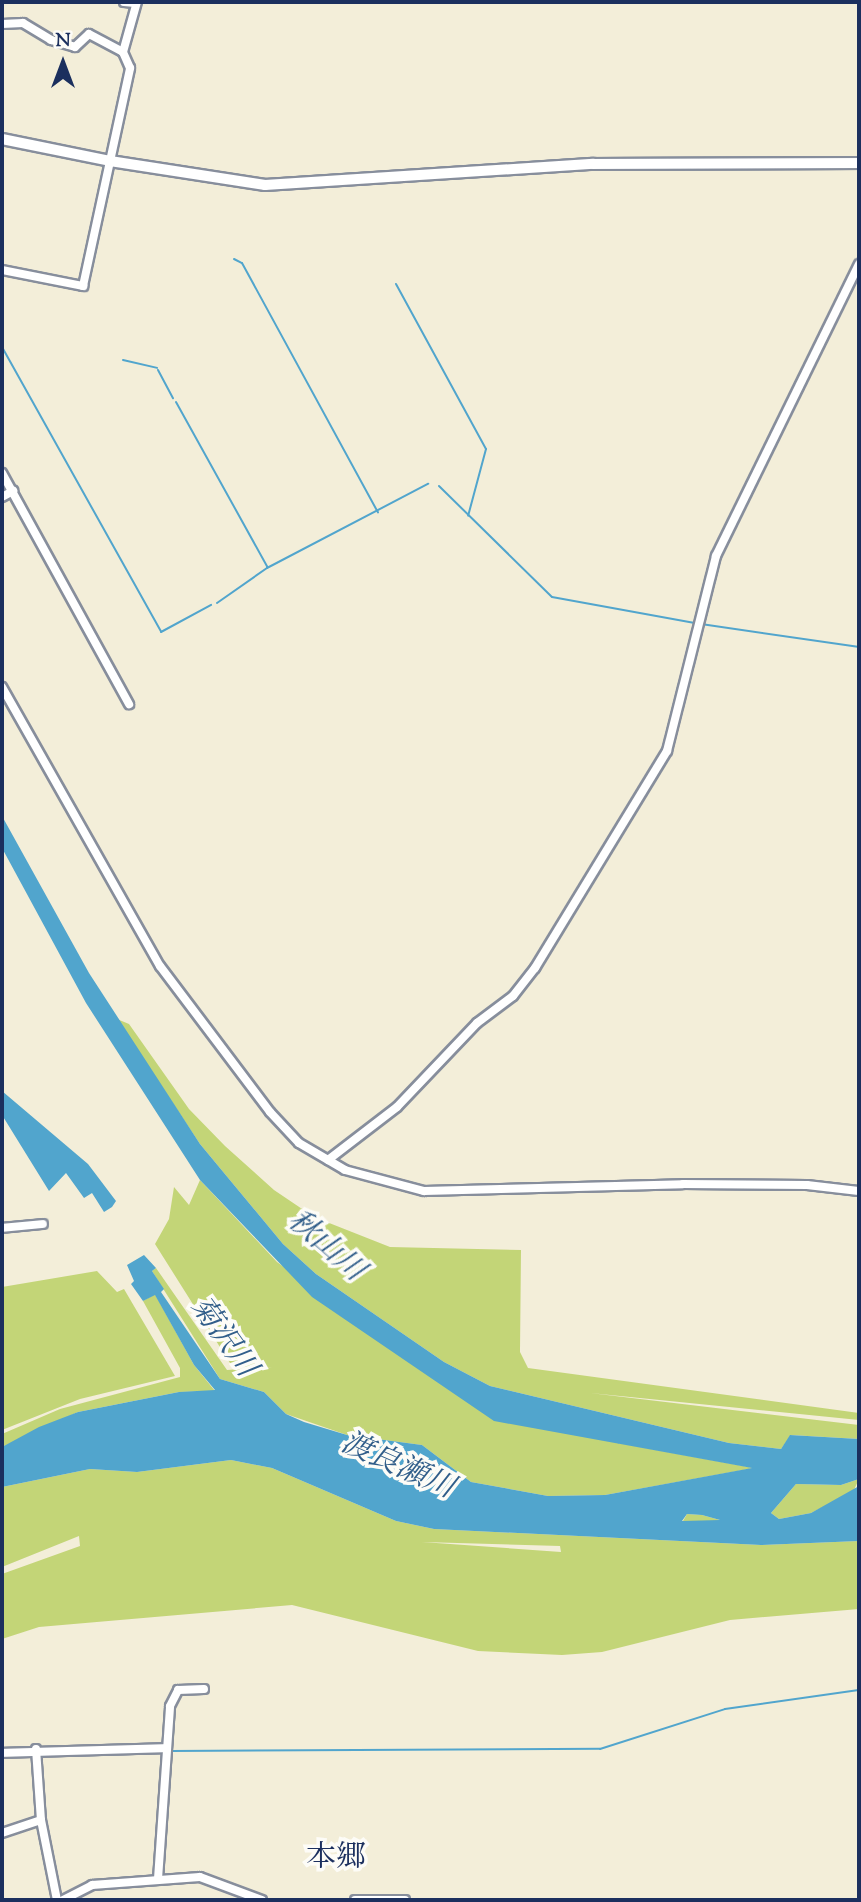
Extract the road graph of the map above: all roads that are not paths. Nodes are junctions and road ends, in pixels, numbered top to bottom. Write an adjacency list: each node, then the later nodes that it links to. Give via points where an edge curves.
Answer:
1 (124, 2): 2 (street)
2 (136, 3): 4 (street, via 134,25)
3 (2, 24): 4 (street, via 23,23 51,40 75,47 89,34)
4 (122, 52): 6 (street, via 130,68)
5 (2, 139): 6 (street)
6 (110, 162): 7 (street, via 265,185 593,164); 9 (street, via 83,286)
7 (859, 163)
8 (859, 264): 15 (street, via 716,556 667,751 535,968 513,996 477,1023 397,1107)
9 (2, 270)
10 (2, 472): 11 (street)
11 (13, 491): 12 (street); 14 (street)
12 (2, 497)
13 (2, 687): 15 (street, via 160,966 270,1112 299,1143)
14 (129, 704)
15 (328, 1160): 16 (street, via 363,1177 424,1191 708,1184 807,1185)
16 (859, 1191)
17 (43, 1224): 18 (street)
18 (2, 1228)
19 (204, 1689): 20 (street, via 178,1690 170,1706)
20 (167, 1748): 21 (street); 25 (street)
21 (36, 1749): 22 (street); 23 (street)
22 (2, 1753)
23 (41, 1820): 24 (street); 26 (street)
24 (2, 1833)
25 (158, 1879): 27 (street, via 92,1885); 28 (street, via 208,1879)
26 (57, 1900)
27 (63, 1900)
28 (262, 1900)
29 (355, 1900): 30 (street)
30 (405, 1900)

